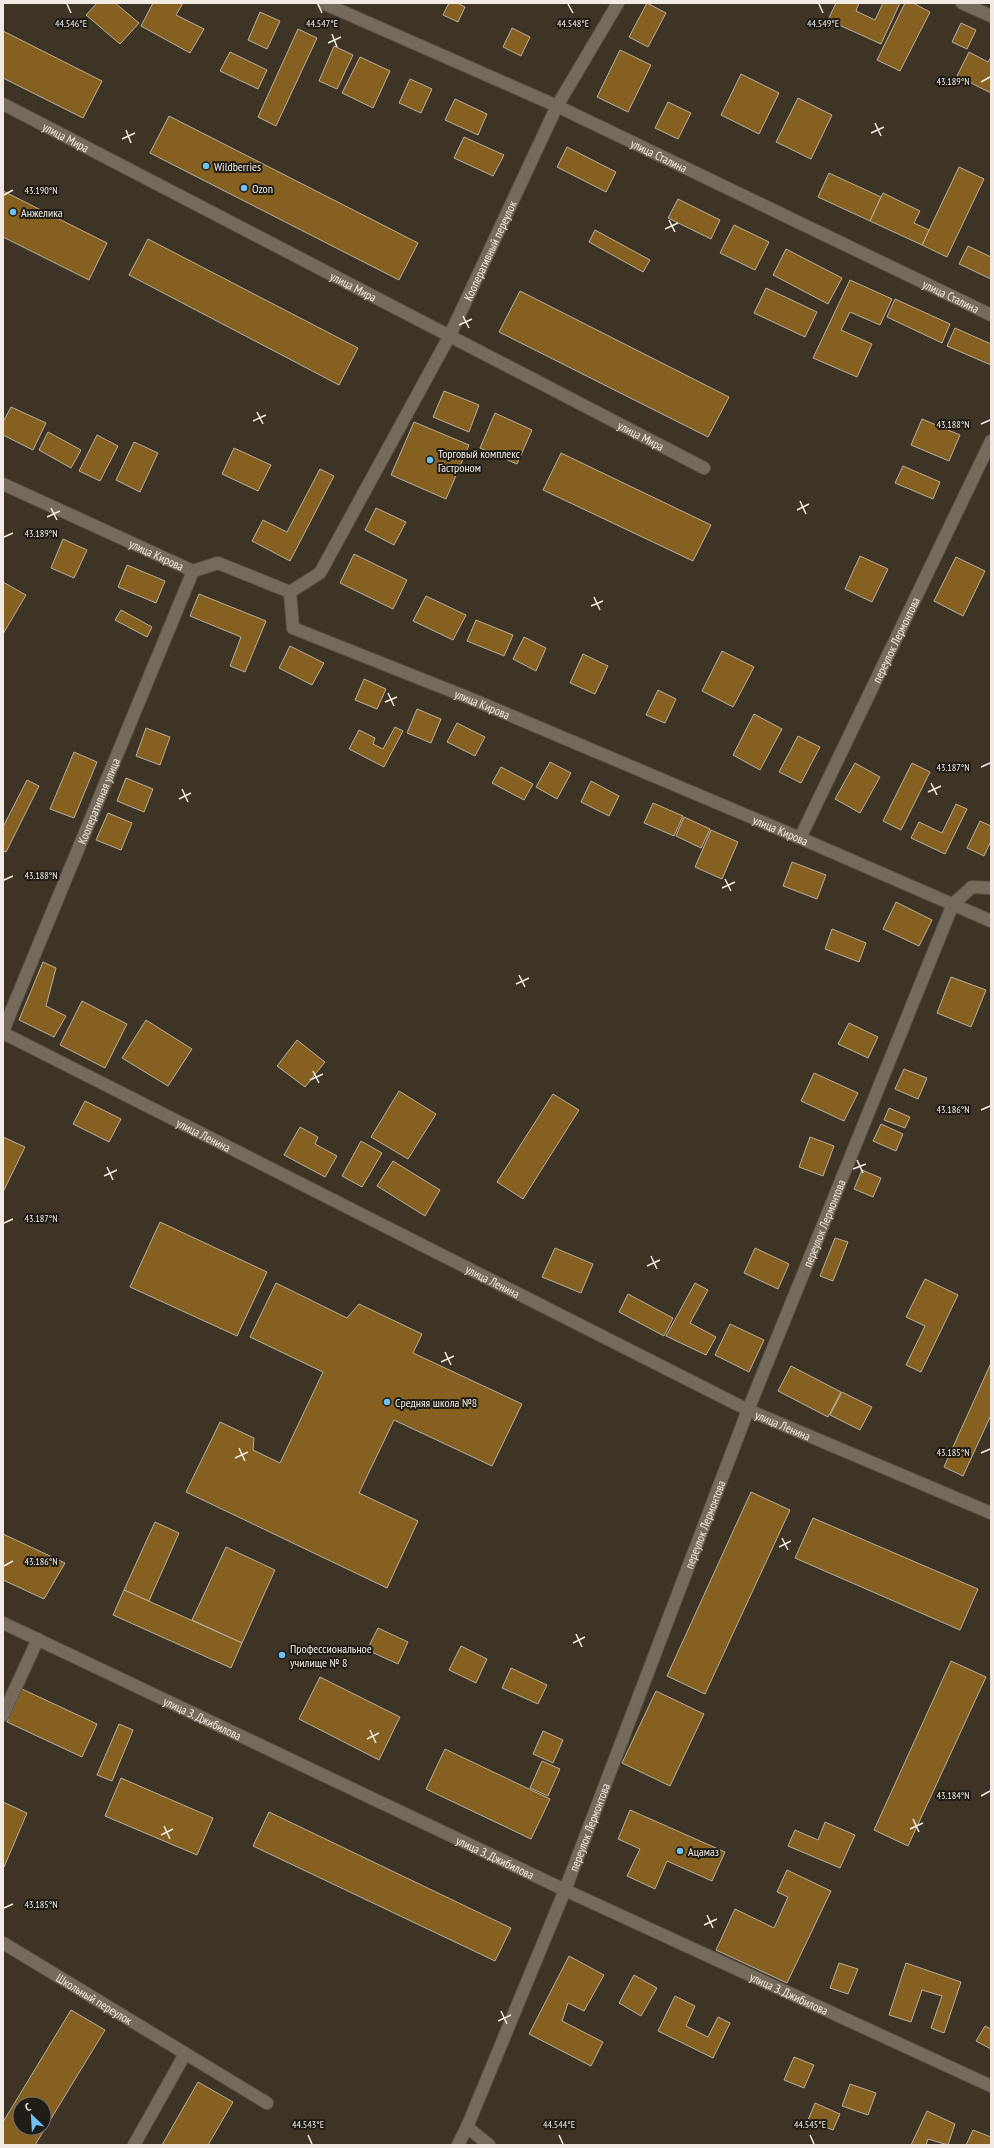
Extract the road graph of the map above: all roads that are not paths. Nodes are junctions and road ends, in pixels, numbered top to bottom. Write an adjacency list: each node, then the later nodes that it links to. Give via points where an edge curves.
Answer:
1 (323, 3): 6 (street, улица Сталина)
2 (618, 3): 6 (street, Кооперативный переулок)
3 (962, 3): 4 (street)
4 (991, 16)
5 (3, 104): 8 (street, улица Мира)
6 (557, 106): 7 (street, улица Сталина); 8 (street, Кооперативный переулок)
7 (991, 315)
8 (450, 335): 10 (street, улица Мира); 13 (street, Кооперативный переулок, via 320,573)
9 (991, 441): 14 (street, переулок Лермонтова)
10 (704, 468)
11 (3, 484): 12 (street, улица Кирова)
12 (193, 571): 13 (street, улица Кирова, via 218,564); 18 (street, Кооперативная улица)
13 (290, 592): 14 (street, улица Кирова, via 293,628 474,700)
14 (800, 838): 16 (street, улица Кирова)
15 (991, 888): 16 (street, via 972,888)
16 (953, 904): 17 (street, улица Кирова); 19 (street, переулок Лермонтова)
17 (991, 921)
18 (3, 1032): 19 (street, улица Ленина)
19 (748, 1410): 20 (street, улица Ленина); 24 (street, переулок Лермонтова)
20 (991, 1513)
21 (3, 1623): 22 (street, улица З. Джибилова)
22 (38, 1639): 23 (street); 24 (street, улица З. Джибилова)
23 (3, 1715)
24 (565, 1890): 27 (street, улица З. Джибилова); 29 (street, переулок Лермонтова)
25 (3, 1943): 26 (street, Школьный переулок)
26 (186, 2054): 28 (street, Школьный переулок); 30 (street)
27 (991, 2086)
28 (267, 2103)
29 (467, 2128): 31 (street, переулок Лермонтова); 32 (street)
30 (134, 2145)
31 (458, 2145)
32 (489, 2145)

